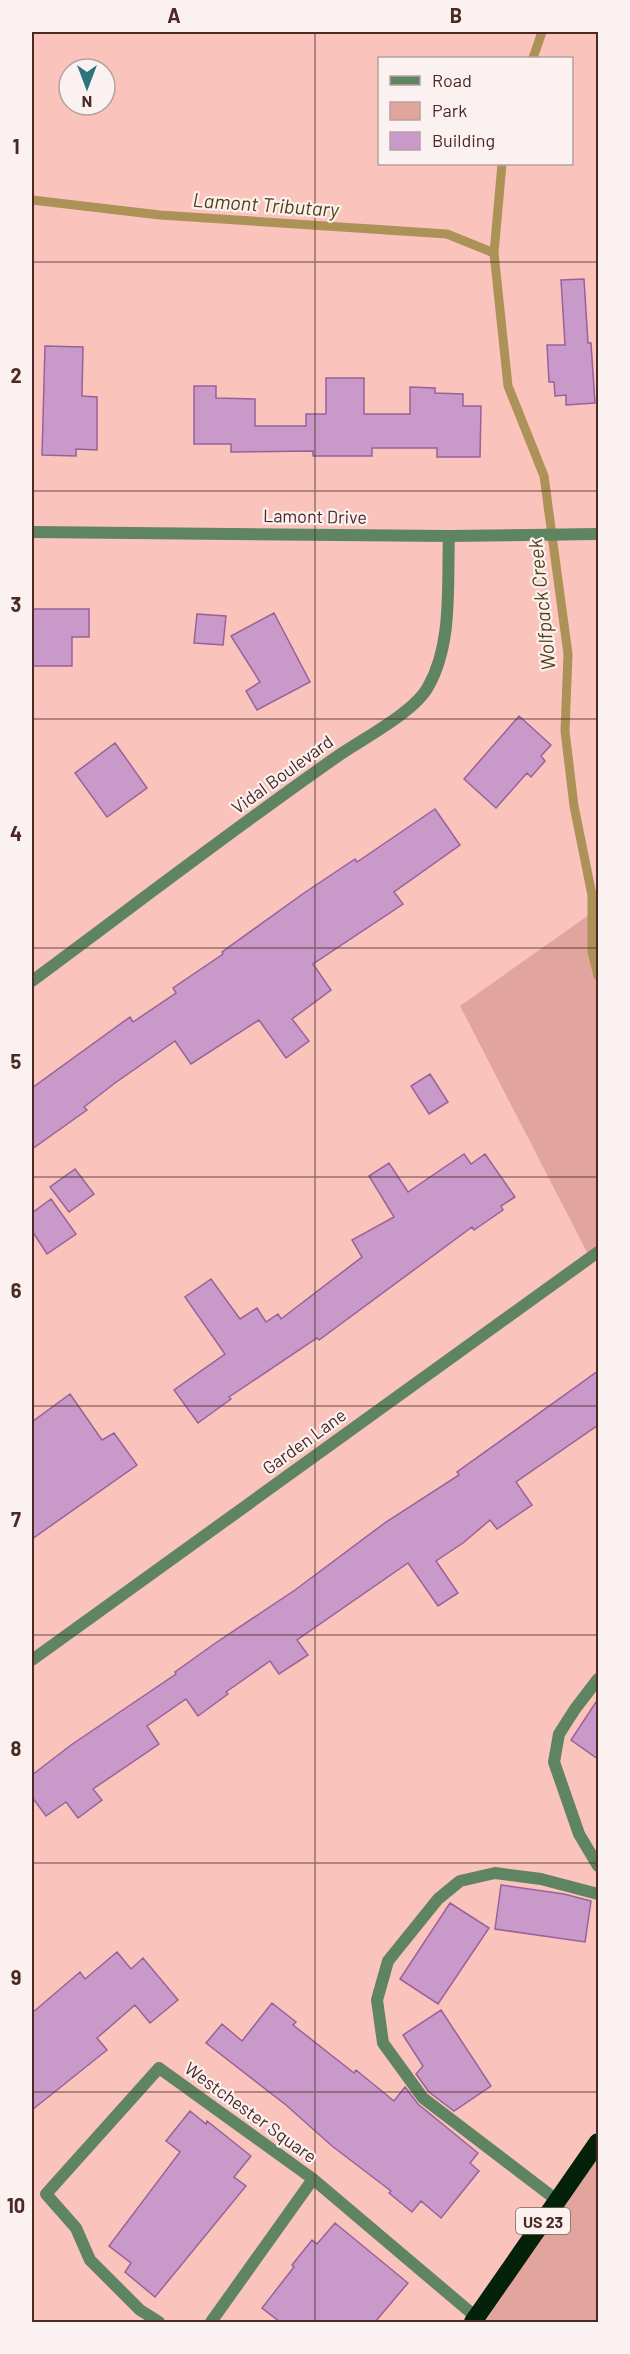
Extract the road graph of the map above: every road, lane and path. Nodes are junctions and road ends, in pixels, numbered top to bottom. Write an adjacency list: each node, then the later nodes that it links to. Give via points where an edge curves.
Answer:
1 (32, 532): 3 (street, Lamont Drive)
2 (598, 534): 3 (street, Lamont Drive)
3 (450, 536): 4 (street, Vidal Boulevard, via 441,656 428,689 417,702)
4 (32, 981)
5 (598, 1252): 6 (street, Garden Lane)
6 (32, 1660)
7 (598, 1679): 8 (street, via 559,1734 554,1762 579,1834)
8 (598, 1866)
9 (598, 1894): 12 (street, via 495,1872 460,1881 438,1899 388,1961 376,2000 383,2043 423,2098)
10 (598, 2142): 12 (highway, US 23)
11 (313, 2179): 13 (street, Westchester Square); 14 (street, Westchester Square, via 159,2068 46,2194 76,2228 90,2260 140,2310); 15 (street, Westchester Square)
12 (558, 2201): 13 (highway, US 23)
13 (474, 2320)
14 (159, 2322)
15 (211, 2322)

